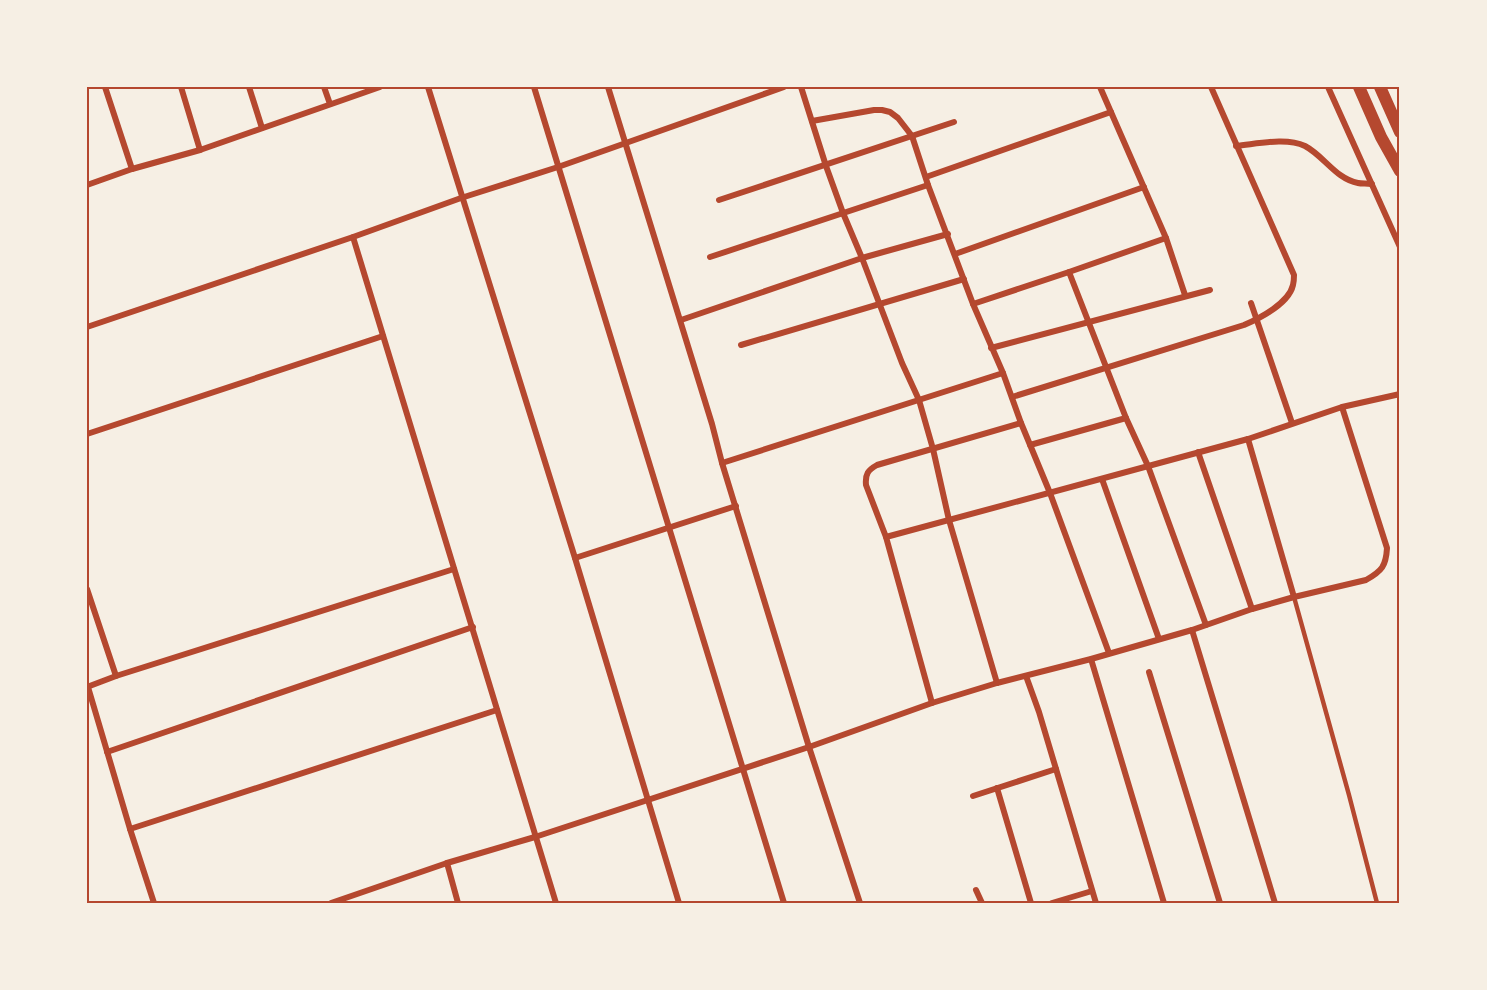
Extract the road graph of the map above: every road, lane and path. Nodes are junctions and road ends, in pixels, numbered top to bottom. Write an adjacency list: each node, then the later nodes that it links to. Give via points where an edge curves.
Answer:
1 (105, 87): 28 (street)
2 (181, 87): 25 (street)
3 (249, 87): 20 (street)
4 (324, 87): 16 (street)
5 (380, 87): 16 (street)
6 (428, 87): 35 (street)
7 (534, 87): 27 (street)
8 (608, 87): 23 (street)
9 (784, 87): 23 (street)
10 (801, 87): 18 (street)
11 (1100, 87): 17 (street)
12 (1211, 87): 24 (street)
13 (1328, 87): 31 (street)
14 (1359, 87): 29 (main road)
15 (1380, 87): 21 (main road)
16 (330, 104): 20 (street)
17 (1111, 112): 30 (street); 34 (street)
18 (812, 121): 22 (street, via 882,110 898,118); 26 (street)
19 (954, 122): 22 (street)
20 (262, 128): 25 (street)
21 (1400, 132)
22 (912, 136): 26 (street); 30 (street)
23 (625, 142): 27 (street); 53 (street)
24 (1236, 146): 31 (street, via 1287,141 1304,145 1351,181); 52 (street, via 1294,275 1287,297)
25 (200, 150): 28 (street)
26 (826, 165): 36 (street); 37 (street)
27 (558, 166): 35 (street); 79 (street)
28 (132, 169): 32 (street)
29 (1400, 171)
30 (926, 177): 33 (street)
31 (1372, 184): 41 (street)
32 (87, 185)
33 (928, 185): 37 (street); 38 (street)
34 (1144, 187): 40 (street); 42 (street)
35 (461, 198): 39 (street); 81 (street)
36 (719, 200)
37 (843, 213): 43 (street); 44 (street)
38 (948, 234): 42 (street); 44 (street)
39 (353, 237): 55 (street); 56 (street)
40 (1166, 238): 45 (street); 48 (street)
41 (1400, 246)
42 (955, 254): 46 (street)
43 (710, 256)
44 (862, 258): 50 (street); 53 (street)
45 (1070, 272): 51 (street); 54 (street)
46 (964, 279): 50 (street); 51 (street)
47 (1210, 290): 48 (street)
48 (1185, 295): 54 (street)
49 (1251, 303): 52 (street)
50 (880, 304): 57 (street); 63 (street)
51 (974, 304): 58 (street)
52 (1257, 319): 59 (street); 67 (street)
53 (681, 320): 73 (street)
54 (1089, 322): 58 (street); 59 (street)
55 (87, 327)
56 (383, 336): 68 (street); 82 (street)
57 (741, 345)
58 (991, 348): 60 (street)
59 (1108, 367): 62 (street); 65 (street)
60 (1003, 373): 62 (street); 63 (street)
61 (1400, 394): 64 (street)
62 (1012, 397): 66 (street)
63 (918, 400): 71 (street); 73 (street)
64 (1342, 407): 67 (street); 84 (street, via 1387,548 1386,559 1383,568 1366,580)
65 (1126, 418): 70 (street); 74 (street)
66 (1021, 423): 70 (street); 71 (street)
67 (1292, 423): 69 (street)
68 (87, 434)
69 (1248, 439): 72 (street); 84 (street)
70 (1030, 445): 76 (street)
71 (933, 449): 78 (street); 80 (street, via 877,465 867,472 866,485)
72 (1198, 452): 74 (street); 85 (street)
73 (722, 463): 77 (street)
74 (1148, 466): 75 (street); 86 (street)
75 (1102, 479): 76 (street); 89 (street)
76 (1050, 493): 78 (street); 90 (street)
77 (736, 506): 79 (street); 99 (street)
78 (949, 520): 80 (street); 95 (street)
79 (669, 529): 81 (street); 101 (street)
80 (886, 537): 97 (street)
81 (575, 558): 105 (street)
82 (454, 568): 87 (street); 94 (street)
83 (87, 588): 94 (street)
84 (1294, 597): 85 (street); 125 (lane)
85 (1252, 609): 86 (street)
86 (1206, 625): 88 (street)
87 (473, 627): 98 (street); 100 (street)
88 (1192, 630): 89 (street); 124 (street)
89 (1160, 639): 90 (street)
90 (1109, 653): 91 (street)
91 (1091, 659): 93 (street); 122 (street)
92 (1149, 672): 123 (street)
93 (1026, 675): 95 (street); 102 (street)
94 (116, 676): 96 (street)
95 (997, 683): 97 (street)
96 (87, 687): 100 (street)
97 (932, 703): 99 (street)
98 (497, 710): 106 (street); 107 (street)
99 (809, 747): 101 (street); 117 (street)
100 (106, 752): 106 (street)
101 (743, 769): 105 (street); 116 (street)
102 (1056, 769): 103 (street); 110 (street)
103 (997, 788): 104 (street); 119 (street)
104 (973, 796)
105 (647, 800): 107 (street); 115 (street)
106 (130, 830): 112 (street)
107 (536, 837): 108 (street); 114 (street)
108 (447, 863): 111 (street); 113 (street)
109 (976, 890): 118 (street)
110 (1092, 891): 120 (street); 121 (street)
111 (334, 902)
112 (154, 903)
113 (458, 903)
114 (556, 903)
115 (679, 903)
116 (784, 903)
117 (860, 903)
118 (982, 903)
119 (1031, 903)
120 (1052, 903)
121 (1096, 903)
122 (1164, 903)
123 (1220, 903)
124 (1275, 903)
125 (1377, 903)

